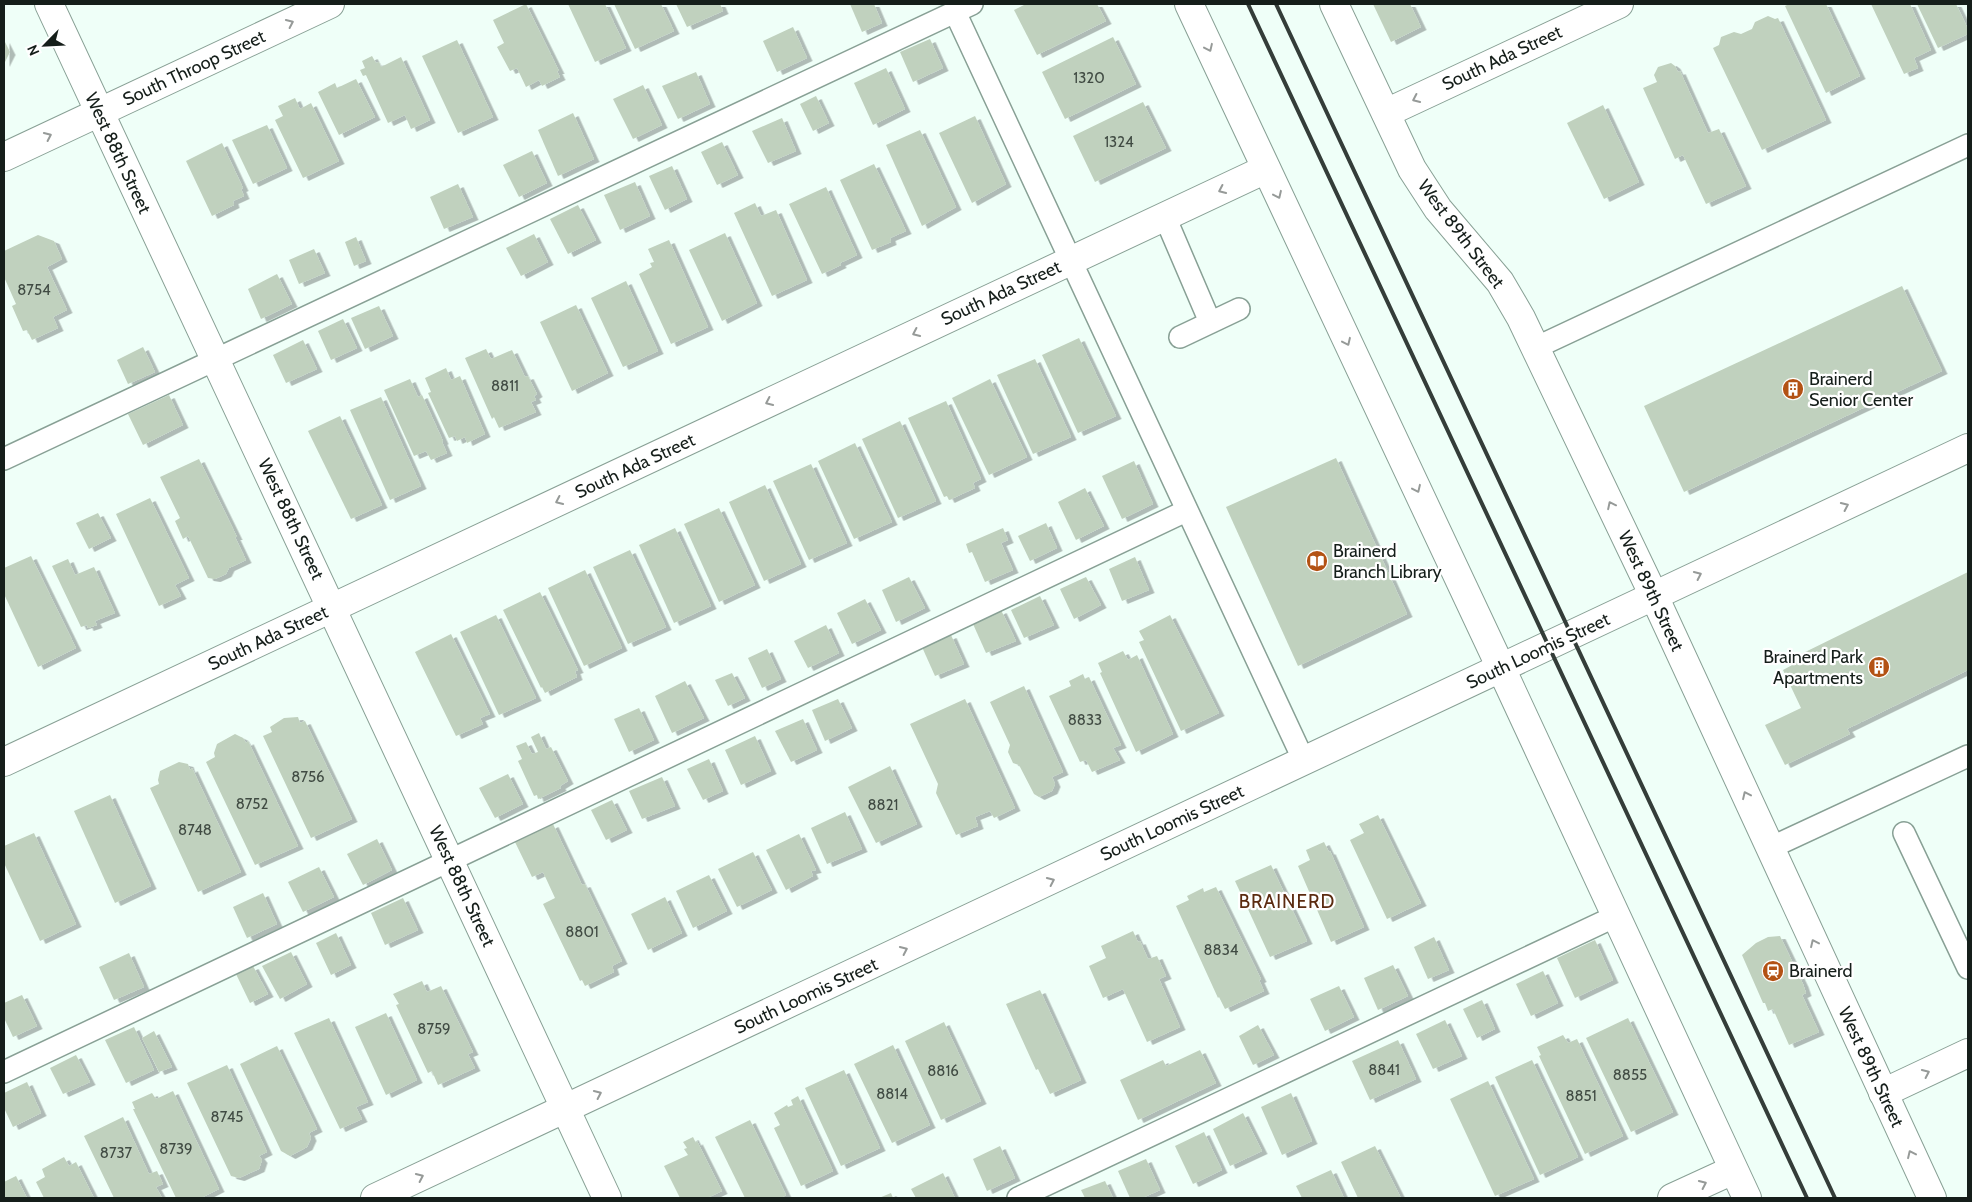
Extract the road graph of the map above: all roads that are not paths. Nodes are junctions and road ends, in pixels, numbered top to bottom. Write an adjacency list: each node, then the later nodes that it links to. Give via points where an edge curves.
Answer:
1 (49, 4): 7 (street, West 88th Street)
2 (330, 4): 7 (street, South Throop Street, one-way to 2)
3 (1188, 4): 11 (street, one-way to 11)
4 (1334, 4): 8 (street, West 89th Street)
5 (1619, 4): 8 (street, South Ada Street, one-way to 8)
6 (963, 8): 13 (lane); 18 (lane)
7 (99, 112): 10 (street, South Throop Street, one-way to 7); 18 (street, West 88th Street)
8 (1386, 113): 17 (street, West 89th Street, via 1412,169 1438,208 1500,282)
9 (1968, 145): 17 (lane)
10 (4, 157)
11 (1266, 169): 12 (street, South Ada Street, one-way to 12); 24 (street, one-way to 24)
12 (1165, 217): 13 (street, South Ada Street); 15 (lane)
13 (1070, 261): 21 (lane); 23 (street, South Ada Street, one-way to 23)
14 (1239, 309): 15 (lane)
15 (1210, 322): 16 (lane)
16 (1180, 336)
17 (1535, 348): 22 (street, West 89th Street, one-way to 17)
18 (215, 359): 20 (lane); 23 (street, West 88th Street)
19 (1968, 448): 22 (street, South Loomis Street, one-way to 19)
20 (4, 459)
21 (1186, 511): 27 (lane); 30 (lane)
22 (1654, 596): 24 (street, South Loomis Street); 29 (street, West 89th Street, one-way to 22)
23 (332, 608): 26 (street, South Ada Street); 30 (street, West 88th Street)
24 (1501, 668): 27 (street, South Loomis Street); 31 (street)
25 (1968, 756): 29 (lane)
26 (4, 762)
27 (1304, 762): 36 (street, South Loomis Street, one-way to 27)
28 (1904, 833): 32 (lane)
29 (1770, 848): 35 (street, West 89th Street, one-way to 29)
30 (449, 860): 34 (lane); 36 (street, West 88th Street)
31 (1616, 916): 37 (street); 40 (lane)
32 (1968, 968)
33 (1968, 1053): 35 (street, one-way to 33)
34 (4, 1072)
35 (1883, 1093): 43 (street, West 89th Street, one-way to 35)
36 (566, 1109): 38 (street, South Loomis Street, one-way to 36); 39 (street, West 88th Street)
37 (1733, 1170): 41 (street, one-way to 37); 42 (street)
38 (376, 1198)
39 (607, 1198)
40 (1018, 1198)
41 (1672, 1198)
42 (1747, 1198)
43 (1932, 1198)

